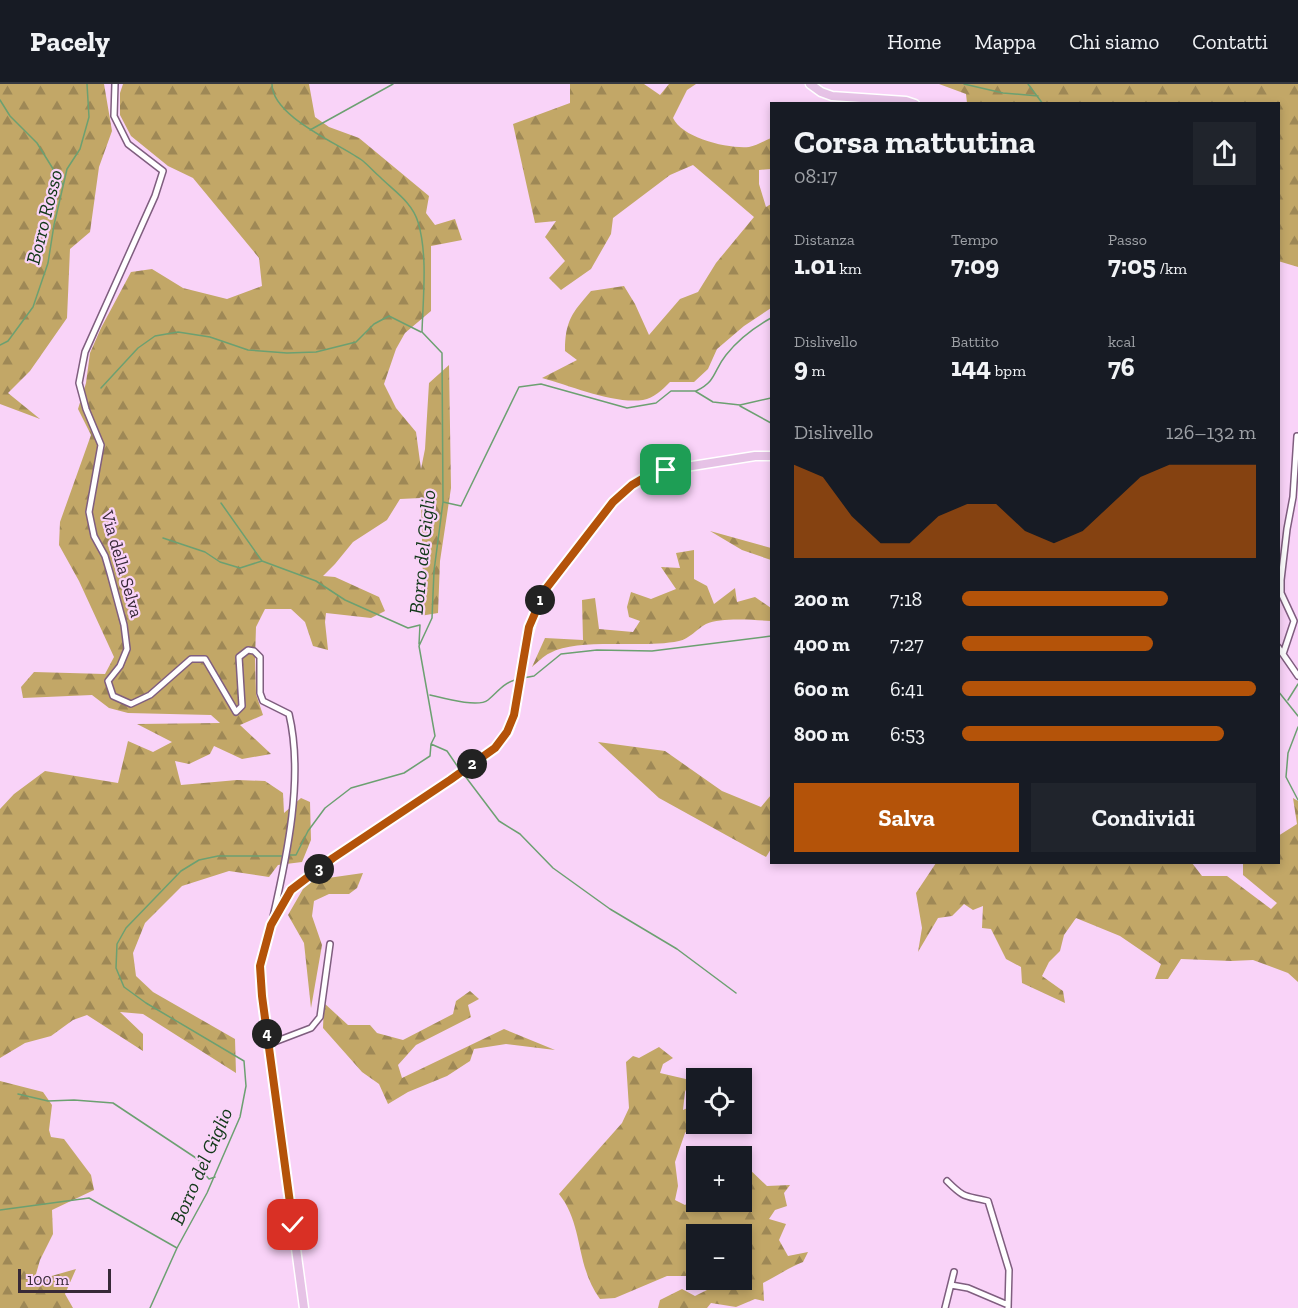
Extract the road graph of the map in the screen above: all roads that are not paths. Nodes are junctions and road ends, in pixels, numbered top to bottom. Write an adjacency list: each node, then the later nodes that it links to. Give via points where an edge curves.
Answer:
1 (116, 84): 9 (street, Via della Selva, via 114,116 128,144 163,171 85,352 79,383 101,445 89,512 94,536 110,573 127,649 108,681 113,696 131,704 150,695 191,658 205,659 236,712 242,706 239,657 248,650 260,657 263,701 289,714 294,737 292,817)
2 (810, 84): 3 (main road, via 832,96)
3 (909, 102)
4 (1297, 436): 7 (street, via 1281,580 1281,593 1294,621)
5 (770, 456): 9 (main road, via 666,470 632,485 613,502 545,590 529,627 514,715 495,748 291,890)
6 (1280, 650): 7 (street)
7 (1283, 654): 8 (street)
8 (1298, 676)
9 (271, 925): 11 (main road, via 260,966)
10 (330, 944): 11 (street, via 320,1017 311,1028)
11 (268, 1044): 16 (main road)
12 (948, 1181): 15 (street, via 968,1198 988,1201 1009,1270)
13 (954, 1272): 14 (street)
14 (951, 1285): 15 (street, via 968,1288); 17 (street)
15 (1008, 1306)
16 (304, 1308)
17 (945, 1308)

